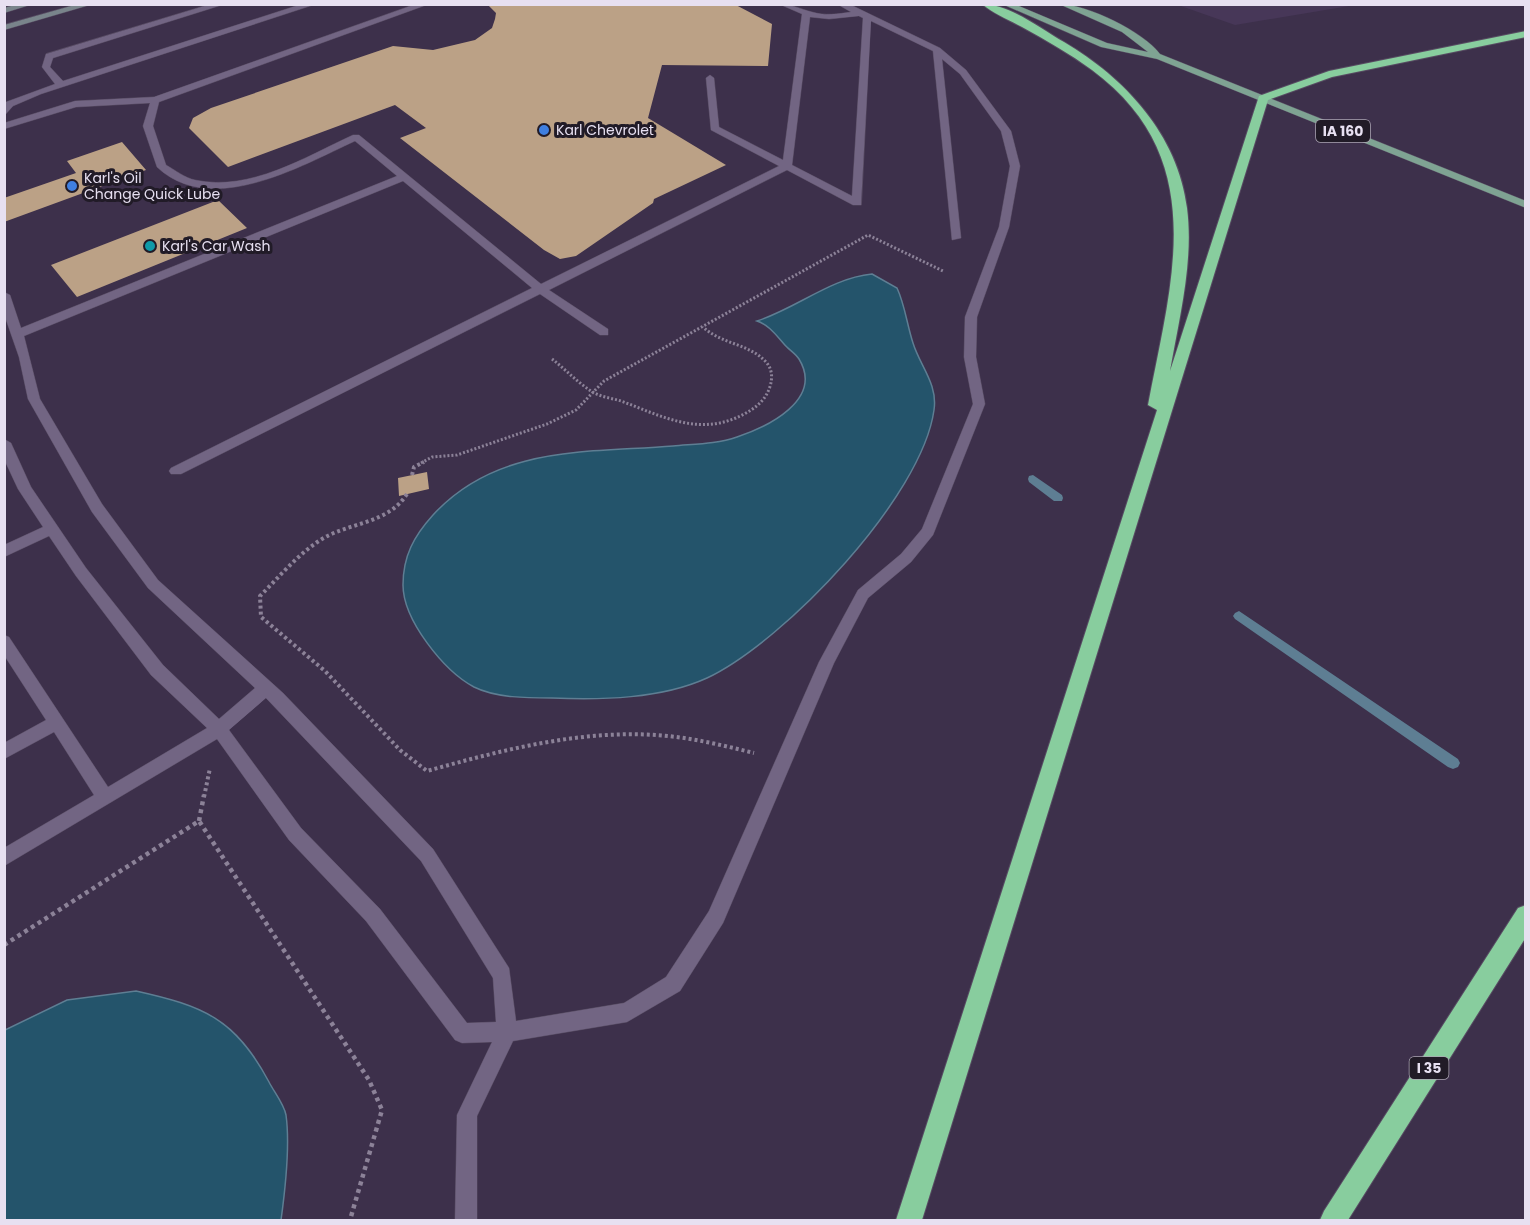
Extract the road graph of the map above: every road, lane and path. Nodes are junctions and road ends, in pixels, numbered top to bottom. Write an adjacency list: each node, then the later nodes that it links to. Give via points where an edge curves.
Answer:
1 (29, 4): 11 (main road)
2 (89, 4): 14 (main road)
3 (221, 4): 19 (lane, via 49,56 45,67)
4 (312, 4): 19 (lane)
5 (425, 4): 21 (lane)
6 (783, 4): 12 (lane)
7 (841, 4): 13 (lane)
8 (987, 4): 37 (highway, via 1108,78 1146,122 1168,161 1178,193 1182,227 1179,270)
9 (1006, 4): 17 (main road, IA 160, via 1104,45)
10 (1063, 4): 17 (main road, IA 160, via 1125,30)
11 (4, 11)
12 (806, 14): 13 (lane, via 815,18); 23 (lane)
13 (864, 15): 16 (lane); 23 (lane, via 857,203)
14 (4, 28)
15 (1526, 34): 20 (highway, via 1329,74)
16 (937, 50): 26 (lane); 47 (lane, via 963,72 985,99 1006,131 1016,166 1004,227 971,317 970,357 979,404 928,531 906,558 862,594 827,662)
17 (1160, 57): 20 (main road, IA 160)
18 (710, 78): 23 (lane, via 714,128)
19 (61, 85): 22 (lane, via 9,104)
20 (1263, 98): 25 (main road, IA 160); 37 (highway)
21 (155, 100): 22 (lane, via 75,104); 24 (lane, via 148,126 162,167 193,183 236,185 277,172 356,137)
22 (5, 120)
23 (787, 166): 28 (lane)
24 (404, 177): 28 (lane); 32 (lane)
25 (1526, 205)
26 (956, 238)
27 (943, 271): 30 (path, via 868,235)
28 (540, 289): 31 (lane); 36 (lane)
29 (4, 295): 32 (lane)
30 (703, 327): 34 (path, via 603,381); 34 (path, via 719,342 752,352 766,362 772,373 771,386 752,410 715,425 689,425)
31 (604, 332)
32 (18, 334): 43 (lane, via 34,399 97,508 153,584)
33 (552, 359): 34 (path)
34 (592, 392): 38 (path, via 576,410 547,424 457,455 432,457 414,467)
35 (4, 443): 40 (lane, via 25,489)
36 (176, 471)
37 (1144, 473): 56 (highway)
38 (412, 475)
39 (407, 494): 47 (path, via 371,521 336,532 314,545 260,596 261,617 325,670 400,750 427,771 555,739 612,734 657,733 713,741)
40 (51, 529): 41 (lane); 45 (lane, via 157,670)
41 (4, 552)
42 (6, 647): 44 (lane)
43 (266, 688): 45 (lane); 53 (lane, via 426,855 502,975)
44 (57, 722): 46 (lane); 48 (lane)
45 (219, 729): 48 (lane); 49 (path); 53 (lane, via 295,834 373,915 462,1033)
46 (4, 752)
47 (784, 762): 53 (lane, via 716,917 673,984 627,1012)
48 (105, 797): 50 (lane)
49 (200, 821): 52 (path); 54 (path, via 369,1080 382,1110)
50 (4, 858)
51 (1526, 916): 57 (highway, I 35)
52 (4, 945)
53 (507, 1032): 55 (lane, via 467,1114)
54 (351, 1221)
55 (465, 1221)
56 (909, 1221)
57 (1333, 1221)

